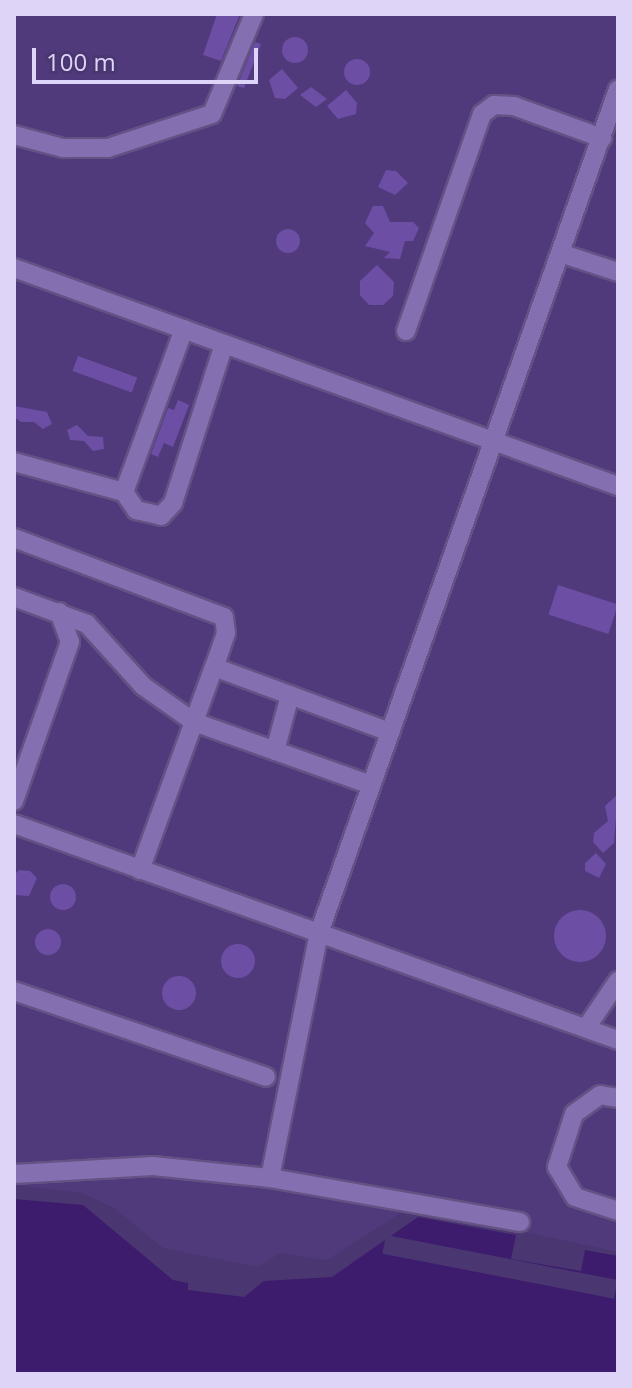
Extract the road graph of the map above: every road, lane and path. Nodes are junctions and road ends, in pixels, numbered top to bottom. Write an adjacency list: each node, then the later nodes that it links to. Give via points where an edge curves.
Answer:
1 (254, 14): 3 (lane, via 212,114 108,148 63,148)
2 (618, 89): 4 (lane)
3 (14, 135)
4 (602, 138): 5 (lane); 9 (lane, via 514,106 494,105 482,114)
5 (560, 253): 7 (lane); 11 (lane)
6 (14, 268): 8 (lane)
7 (618, 272)
8 (184, 329): 10 (lane); 14 (lane)
9 (406, 331)
10 (224, 344): 11 (lane); 14 (lane, via 167,513 136,510)
11 (493, 441): 13 (lane); 21 (lane)
12 (14, 462): 14 (lane)
13 (618, 486)
14 (124, 492)
15 (14, 538): 18 (lane, via 224,617 226,633)
16 (14, 597): 17 (lane)
17 (59, 612): 20 (lane, via 100,633 143,686); 24 (lane, via 70,642)
18 (214, 667): 19 (lane); 20 (lane)
19 (290, 695): 21 (lane); 22 (lane)
20 (194, 722): 22 (lane); 26 (lane)
21 (390, 732): 23 (lane)
22 (275, 751): 23 (lane)
23 (371, 785): 27 (lane)
24 (14, 801)
25 (14, 824): 26 (lane)
26 (140, 870): 27 (lane)
27 (319, 933): 30 (lane); 35 (lane)
28 (618, 981): 30 (lane)
29 (14, 991): 32 (lane)
30 (586, 1028): 31 (lane)
31 (618, 1040)
32 (266, 1077)
33 (618, 1098): 36 (lane, via 600,1095 574,1114 557,1167 575,1197)
34 (14, 1174): 35 (lane, via 153,1166)
35 (270, 1178): 37 (lane)
36 (618, 1211)
37 (520, 1222)

